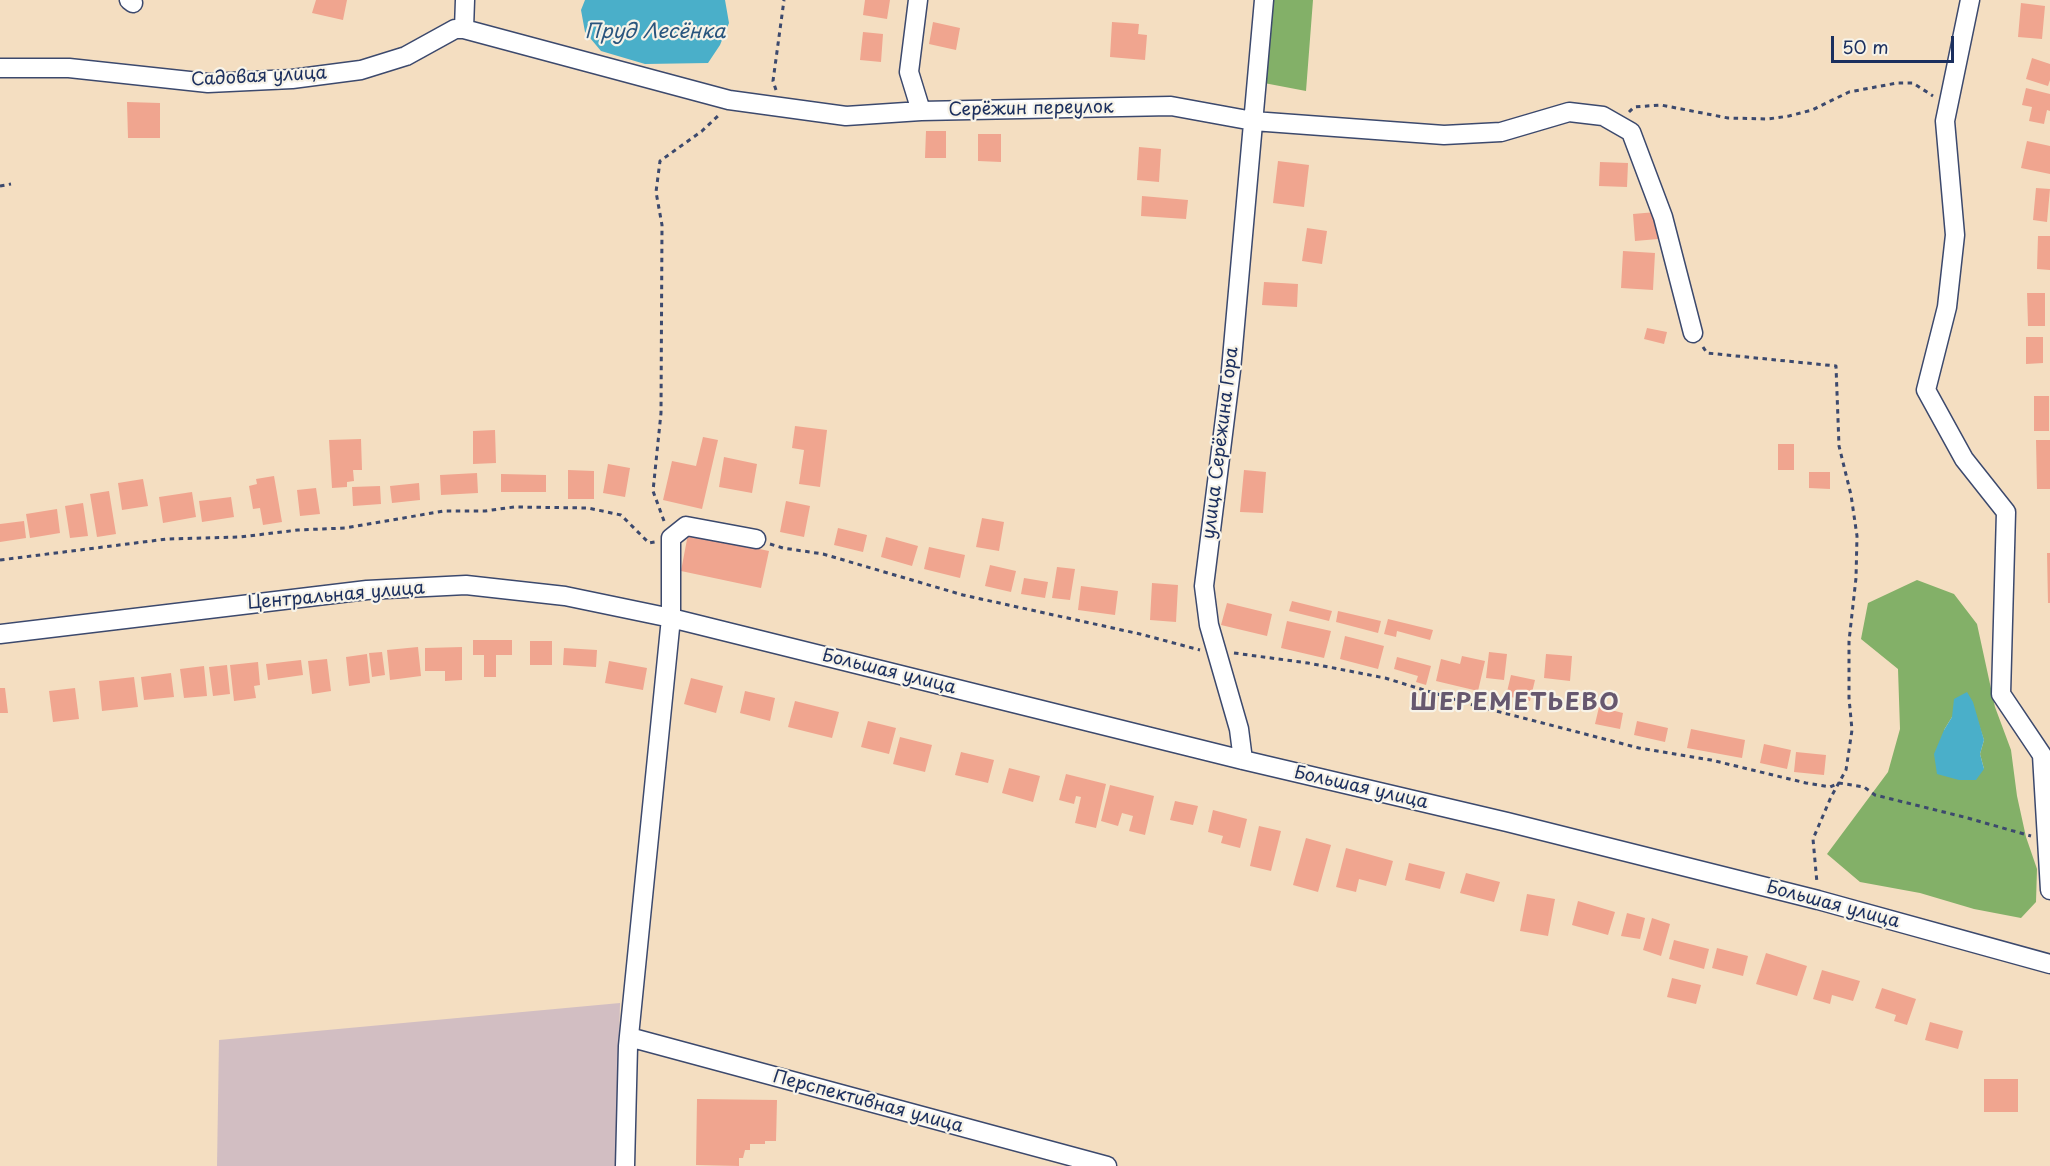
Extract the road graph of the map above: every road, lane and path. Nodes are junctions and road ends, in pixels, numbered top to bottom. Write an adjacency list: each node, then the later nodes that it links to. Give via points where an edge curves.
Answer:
1 (465, 0): 6 (street)
2 (784, 0): 9 (path, via 773,81)
3 (918, 0): 11 (street, via 909,72)
4 (1264, 0): 12 (street, улица Серёжина Гора)
5 (1970, 0): 10 (street)
6 (464, 29): 7 (street, Садовая улица, via 455,29 406,57 361,70 292,79 208,83 69,68); 8 (street, Серёжин переулок)
7 (0, 68)
8 (729, 100): 9 (street, Серёжин переулок); 17 (path, via 725,110 702,131 660,161 656,192 662,225 661,413 653,491)
9 (783, 108): 11 (street, Серёжин переулок, via 846,116)
10 (1947, 110): 13 (path, via 1913,83 1897,83 1849,92 1789,116 1728,118 1661,105 1634,106); 28 (street, via 1955,235 1947,307 1926,390 1964,459 2006,512 2001,694 2042,755)
11 (921, 111): 12 (street, Серёжин переулок, via 1171,106)
12 (1253, 121): 13 (street, via 1443,135 1501,132 1569,112 1603,116); 25 (street, улица Серёжина Гора, via 1231,370 1204,586 1209,625 1239,729)
13 (1617, 124): 16 (street, via 1631,132 1663,217)
14 (11, 184): 15 (path)
15 (0, 186)
16 (1694, 333): 26 (path, via 1707,353 1836,366 1839,446 1857,536 1849,641 1852,730 1846,770)
17 (662, 516)
18 (671, 538): 19 (street, via 686,526); 20 (path, via 649,543 621,515 588,508 514,507 444,511 345,528 166,539); 21 (street)
19 (756, 539): 23 (path, via 823,554 963,596)
20 (0, 560)
21 (671, 618): 22 (street, Центральная улица, via 565,596 466,585 367,590); 25 (street, Большая улица); 31 (street)
22 (0, 634)
23 (1202, 650)
24 (1228, 652): 26 (path, via 1385,678 1639,748 1830,787)
25 (1243, 760): 29 (street, Большая улица)
26 (1839, 783): 27 (path); 29 (path, via 1813,839)
27 (2019, 833)
28 (2050, 890)
29 (1818, 900): 30 (street, Большая улица)
30 (2050, 964)
31 (628, 1037): 32 (street); 33 (street, Перспективная улица)
32 (625, 1166)
33 (1107, 1166)

